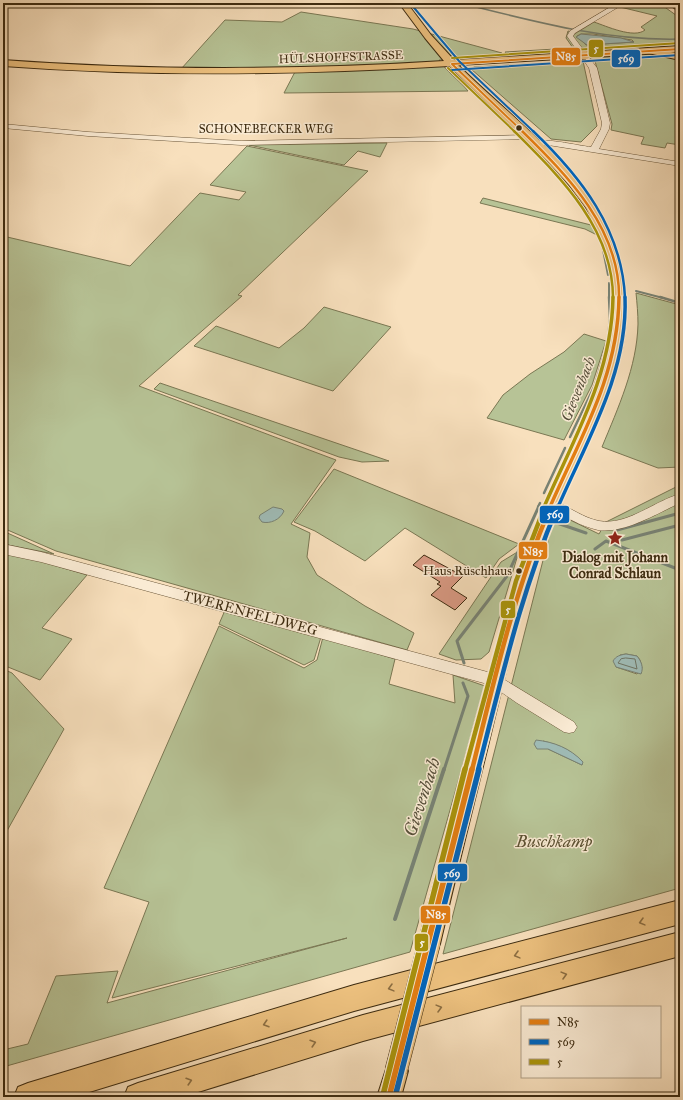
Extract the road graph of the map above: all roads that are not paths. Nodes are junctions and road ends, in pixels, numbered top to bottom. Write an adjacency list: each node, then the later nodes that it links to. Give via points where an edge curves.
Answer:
1 (403, 3): 9 (main road, via 421,29)
2 (622, 3): 12 (street, via 570,36 593,68 606,123)
3 (671, 3): 4 (highway)
4 (680, 9)
5 (678, 49): 6 (main road, HÜLSHOFFSTRASSE); 7 (highway)
6 (651, 51): 7 (highway); 9 (main road, HÜLSHOFFSTRASSE)
7 (680, 57)
8 (3, 62): 9 (main road, HÜLSHOFFSTRASSE, via 197,72)
9 (452, 64): 11 (main road)
10 (3, 126): 11 (street, SCHONEBECKER WEG, via 82,134 241,143)
11 (532, 140): 12 (street, SCHONEBECKER WEG); 15 (main road, via 572,182 599,222 614,260 620,298 619,331 610,373)
12 (594, 150): 13 (street, SCHONEBECKER WEG)
13 (680, 164)
14 (680, 498): 15 (street, via 623,523 606,526 588,522)
15 (552, 504): 17 (main road, via 523,580)
16 (3, 549): 17 (street, TWERENFELDWEG, via 41,557)
17 (496, 680): 18 (street); 23 (main road, bridge)
18 (569, 727)
19 (680, 912): 21 (highway, one-way to 21, via 354,998)
20 (680, 944): 22 (highway, one-way to 20, via 363,1028)
21 (28, 1097)
22 (138, 1097)
23 (389, 1097)

